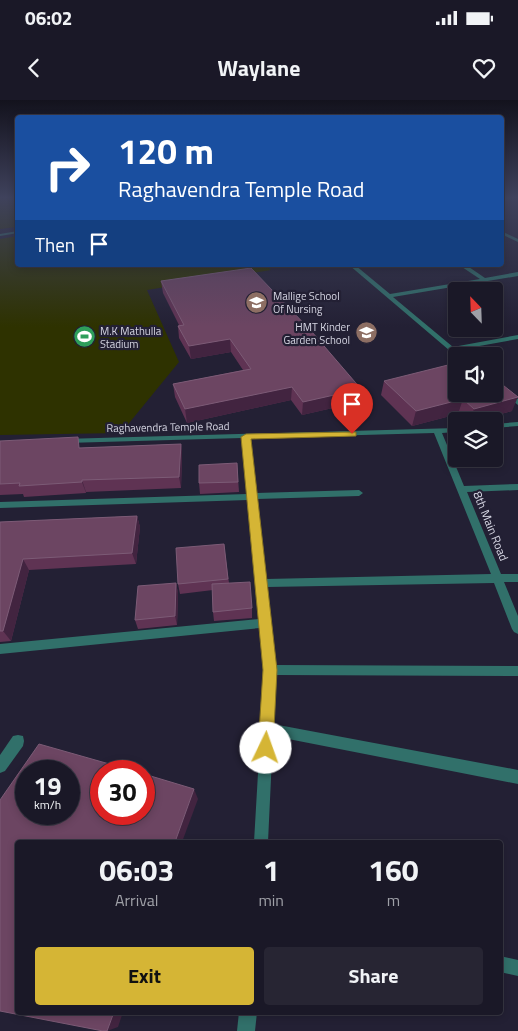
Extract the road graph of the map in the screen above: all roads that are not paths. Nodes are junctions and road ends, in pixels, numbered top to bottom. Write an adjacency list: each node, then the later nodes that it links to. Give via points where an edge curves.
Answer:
1 (354, 267): 5 (street)
2 (465, 267): 4 (street)
3 (518, 274): 4 (street)
4 (485, 280): 5 (street)
5 (389, 296): 7 (street)
6 (518, 337): 8 (street)
7 (449, 347)
8 (462, 347)
9 (503, 390): 10 (street)
10 (518, 403)
11 (503, 426): 12 (street)
12 (517, 426)
13 (448, 431): 14 (street, Raghavendra Temple Road)
14 (438, 432): 15 (street, Raghavendra Temple Road); 18 (street, 8th Main Road)
15 (246, 437): 16 (street, Raghavendra Temple Road); 20 (street)
16 (59, 441)
17 (518, 487): 18 (street)
18 (463, 489): 23 (street, 8th Main Road)
19 (359, 493): 20 (street)
20 (253, 496): 21 (street); 24 (street)
21 (0, 505)
22 (518, 578): 23 (street)
23 (498, 579): 24 (street); 26 (street, 8th Main Road)
24 (260, 583): 25 (street)
25 (264, 623): 27 (street); 28 (street)
26 (518, 629)
27 (0, 649)
28 (270, 670): 29 (street); 30 (street)
29 (518, 671)
30 (267, 729): 33 (street); 34 (street)
31 (18, 741): 32 (street)
32 (0, 766)
33 (518, 777)
34 (261, 840)
35 (503, 965): 36 (street)
36 (518, 968)
37 (248, 1015): 38 (street)
38 (246, 1031)

